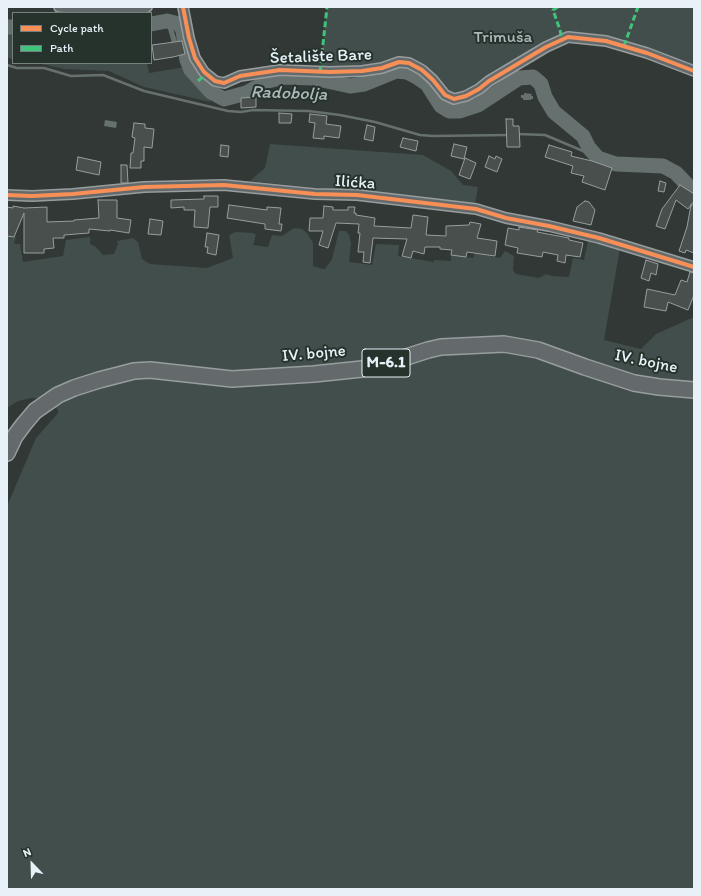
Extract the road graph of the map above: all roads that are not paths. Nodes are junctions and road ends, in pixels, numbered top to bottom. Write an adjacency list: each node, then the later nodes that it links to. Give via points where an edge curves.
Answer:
1 (59, 7): 2 (street, via 120,12 139,11)
2 (147, 7)
3 (183, 7): 4 (street, Šetalište Bare, via 195,58 204,72 215,81 224,83 240,76 272,71 362,71 400,62 409,63 422,70 445,95 454,99 479,89 546,47 568,37 606,41)
4 (694, 71)
5 (7, 194): 6 (street, Ilićka, via 32,196 144,187 224,185 365,196 476,209 599,238)
6 (694, 267)
7 (694, 390): 8 (main road, IV. bojne / M-6.1, via 634,382 538,350 504,344 441,347 388,362 338,372 232,379 150,370 134,371 58,395 35,411 15,436)
8 (7, 453)

